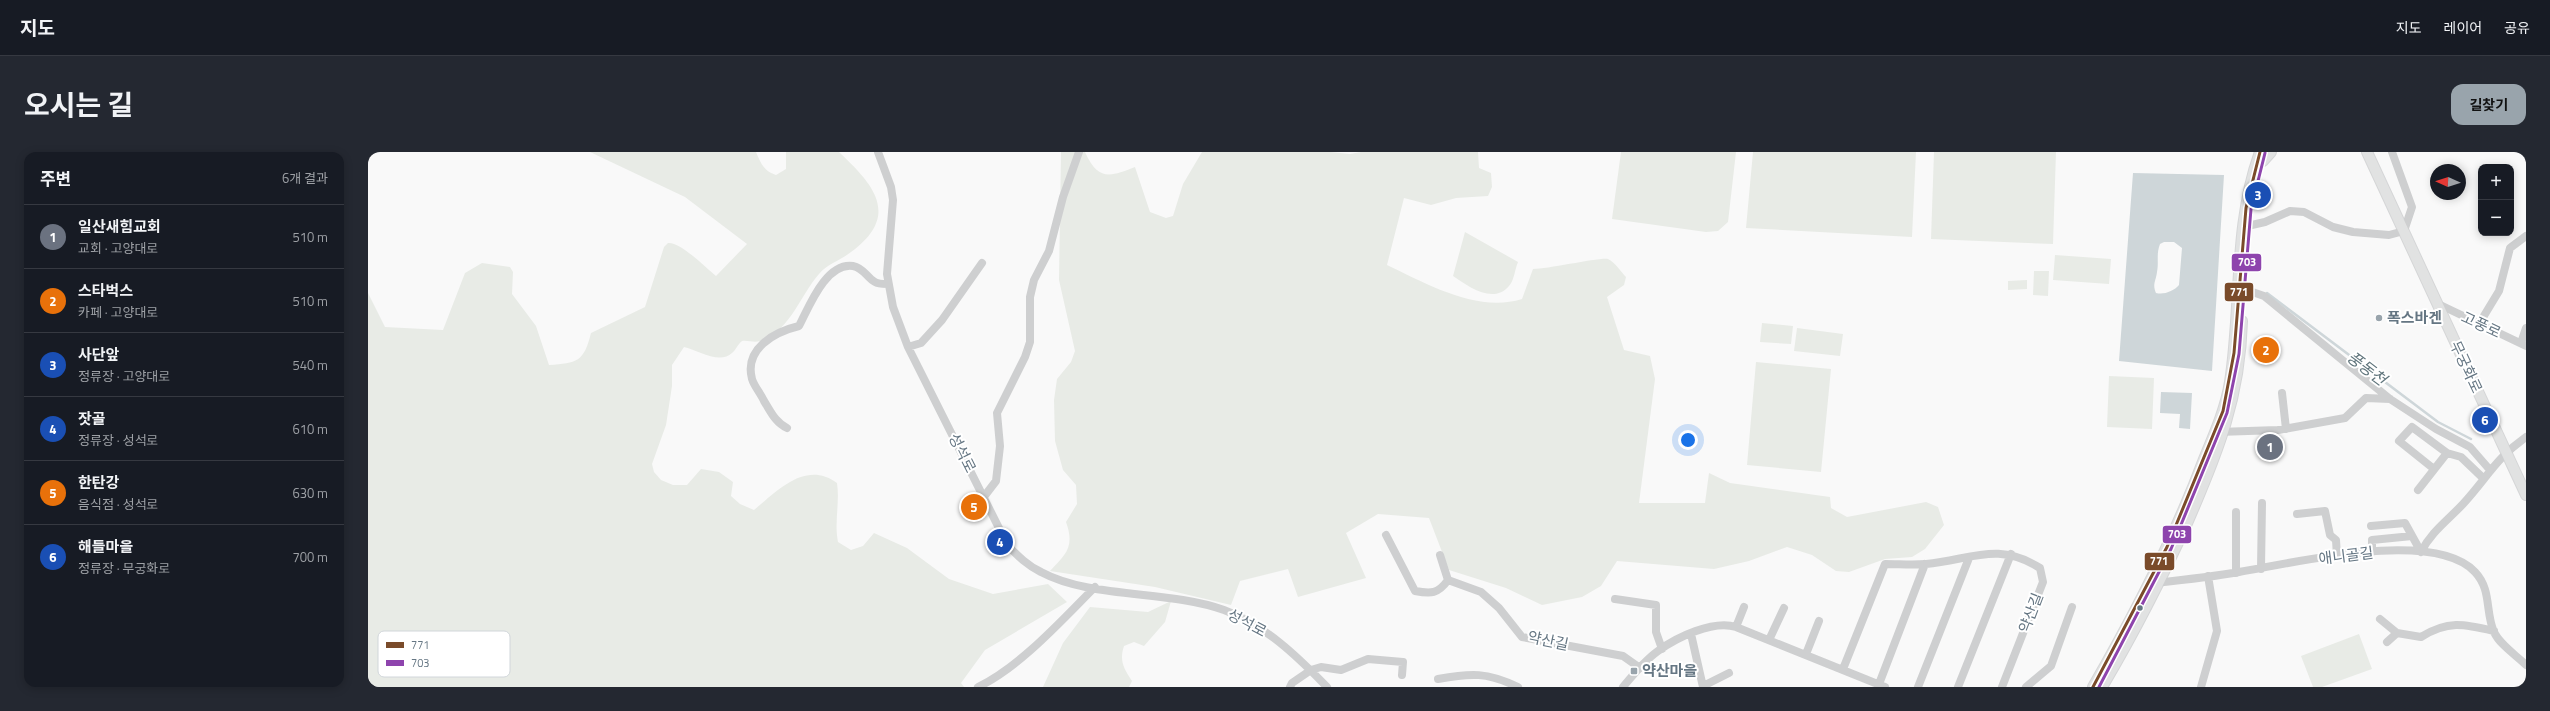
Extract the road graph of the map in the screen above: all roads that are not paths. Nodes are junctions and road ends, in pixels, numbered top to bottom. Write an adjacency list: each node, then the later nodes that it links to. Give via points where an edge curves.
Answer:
1 (878, 152): 11 (street, 성석로, via 893,200)
2 (1079, 152): 31 (street, via 1063,197 1049,250 1034,280 1030,297 1030,342 996,413 1000,446 996,481)
3 (2271, 152): 6 (main road)
4 (2367, 152): 8 (main road, 무궁화로)
5 (2392, 152): 8 (street, via 2412,207)
6 (2263, 155): 7 (main road)
7 (2246, 227): 8 (street, via 2290,211 2304,212 2333,227 2354,232 2389,235); 12 (main road)
8 (2404, 231): 13 (main road, 무궁화로)
9 (2526, 236): 14 (street, via 2510,248 2499,291)
10 (982, 263): 17 (street, via 942,320 921,343)
11 (887, 284): 17 (street, 성석로); 20 (street, via 875,283 865,272 854,266 841,268 826,278 799,326 784,330 758,346 752,362 752,379 778,424)
12 (2241, 288): 19 (street, via 2264,296); 22 (main road, via 2230,384)
13 (2436, 302): 14 (street, 고풍로); 24 (main road, 무궁화로)
14 (2479, 324): 16 (street, 고풍로)
15 (2526, 328): 16 (street)
16 (2523, 345)
17 (908, 347): 31 (street, 성석로)
18 (2282, 393): 21 (street)
19 (2390, 398): 21 (street, via 2366,398 2345,418); 27 (street, via 2436,429 2470,447)
20 (788, 428)
21 (2286, 429): 22 (street)
22 (2220, 432): 49 (main road); 50 (main road)
23 (2526, 437): 24 (street)
24 (2506, 452): 27 (street); 30 (main road, 무궁화로)
25 (2447, 453): 26 (street); 26 (street, via 2412,427 2399,442); 28 (street, via 2461,457)
26 (2434, 469): 29 (street)
27 (2490, 470): 28 (street)
28 (2483, 478): 39 (street, via 2464,503 2427,539)
29 (2418, 490)
30 (2526, 495)
31 (983, 498): 51 (street, 성석로, via 1008,546 1028,565 1056,578)
32 (2262, 503): 45 (street)
33 (2236, 512): 46 (street)
34 (2297, 514): 42 (street, via 2326,512 2330,535 2336,540)
35 (2371, 526): 37 (street, via 2405,523)
36 (1386, 535): 48 (street, via 1415,591 1429,594 1441,590)
37 (2412, 536): 38 (street, via 2372,540); 39 (street)
38 (2372, 552): 39 (street, 애니골길); 42 (street, 애니골길)
39 (2421, 552): 59 (street, 애니골길, via 2454,560 2475,573 2487,592)
40 (2011, 554): 43 (street, 약산길, via 1992,552); 81 (street); 82 (street, 약산길, via 2040,568 2043,582)
41 (1440, 555): 48 (street)
42 (2337, 556): 45 (street, 애니골길)
43 (1969, 558): 44 (street, 약산길); 80 (street)
44 (1926, 564): 68 (street, 약산길, via 1886,564); 73 (street)
45 (2261, 569): 46 (street, 애니골길)
46 (2236, 573): 47 (street, 애니골길)
47 (2208, 576): 49 (street, 애니골길); 86 (street, via 2217,631)
48 (1448, 580): 67 (street, 약산길, via 1481,592 1499,608 1522,637 1623,656)
49 (2160, 582): 50 (street, 애니골길); 85 (main road)
50 (2150, 583): 84 (main road)
51 (1095, 587): 69 (street, 성석로, via 1196,603 1223,610 1248,620 1281,642); 74 (street, via 1052,631 991,681)
52 (1615, 599): 64 (street, via 1656,605 1656,632)
53 (1744, 607): 58 (street)
54 (2072, 607): 83 (street, via 2051,666)
55 (1784, 608): 62 (street)
56 (2380, 619): 60 (street)
57 (1819, 621): 65 (street)
58 (1736, 627): 61 (street, via 1717,625); 62 (street)
59 (2494, 631): 60 (street, via 2460,623 2435,628 2421,637); 66 (street, 애니골길)
60 (2397, 633): 63 (street)
61 (1691, 634): 64 (street); 79 (street)
62 (1769, 640): 65 (street)
63 (2387, 642)
64 (1662, 649): 67 (street)
65 (1806, 654): 68 (street)
66 (2526, 665)
67 (1640, 668): 78 (street)
68 (1843, 669): 73 (street)
69 (1311, 670): 71 (street, via 1321,667 1342,670 1368,659 1403,662); 75 (street); 76 (street, 성석로)
70 (1729, 673): 79 (street)
71 (1402, 675)
72 (1438, 679): 77 (street, via 1466,674 1496,677)
73 (1882, 686)
74 (978, 687)
75 (1290, 687)
76 (1327, 687)
77 (1518, 687)
78 (1623, 687)
79 (1703, 687)
80 (1918, 687)
81 (1958, 687)
82 (2002, 687)
83 (2026, 687)
84 (2093, 687)
85 (2102, 687)
86 (2201, 687)

